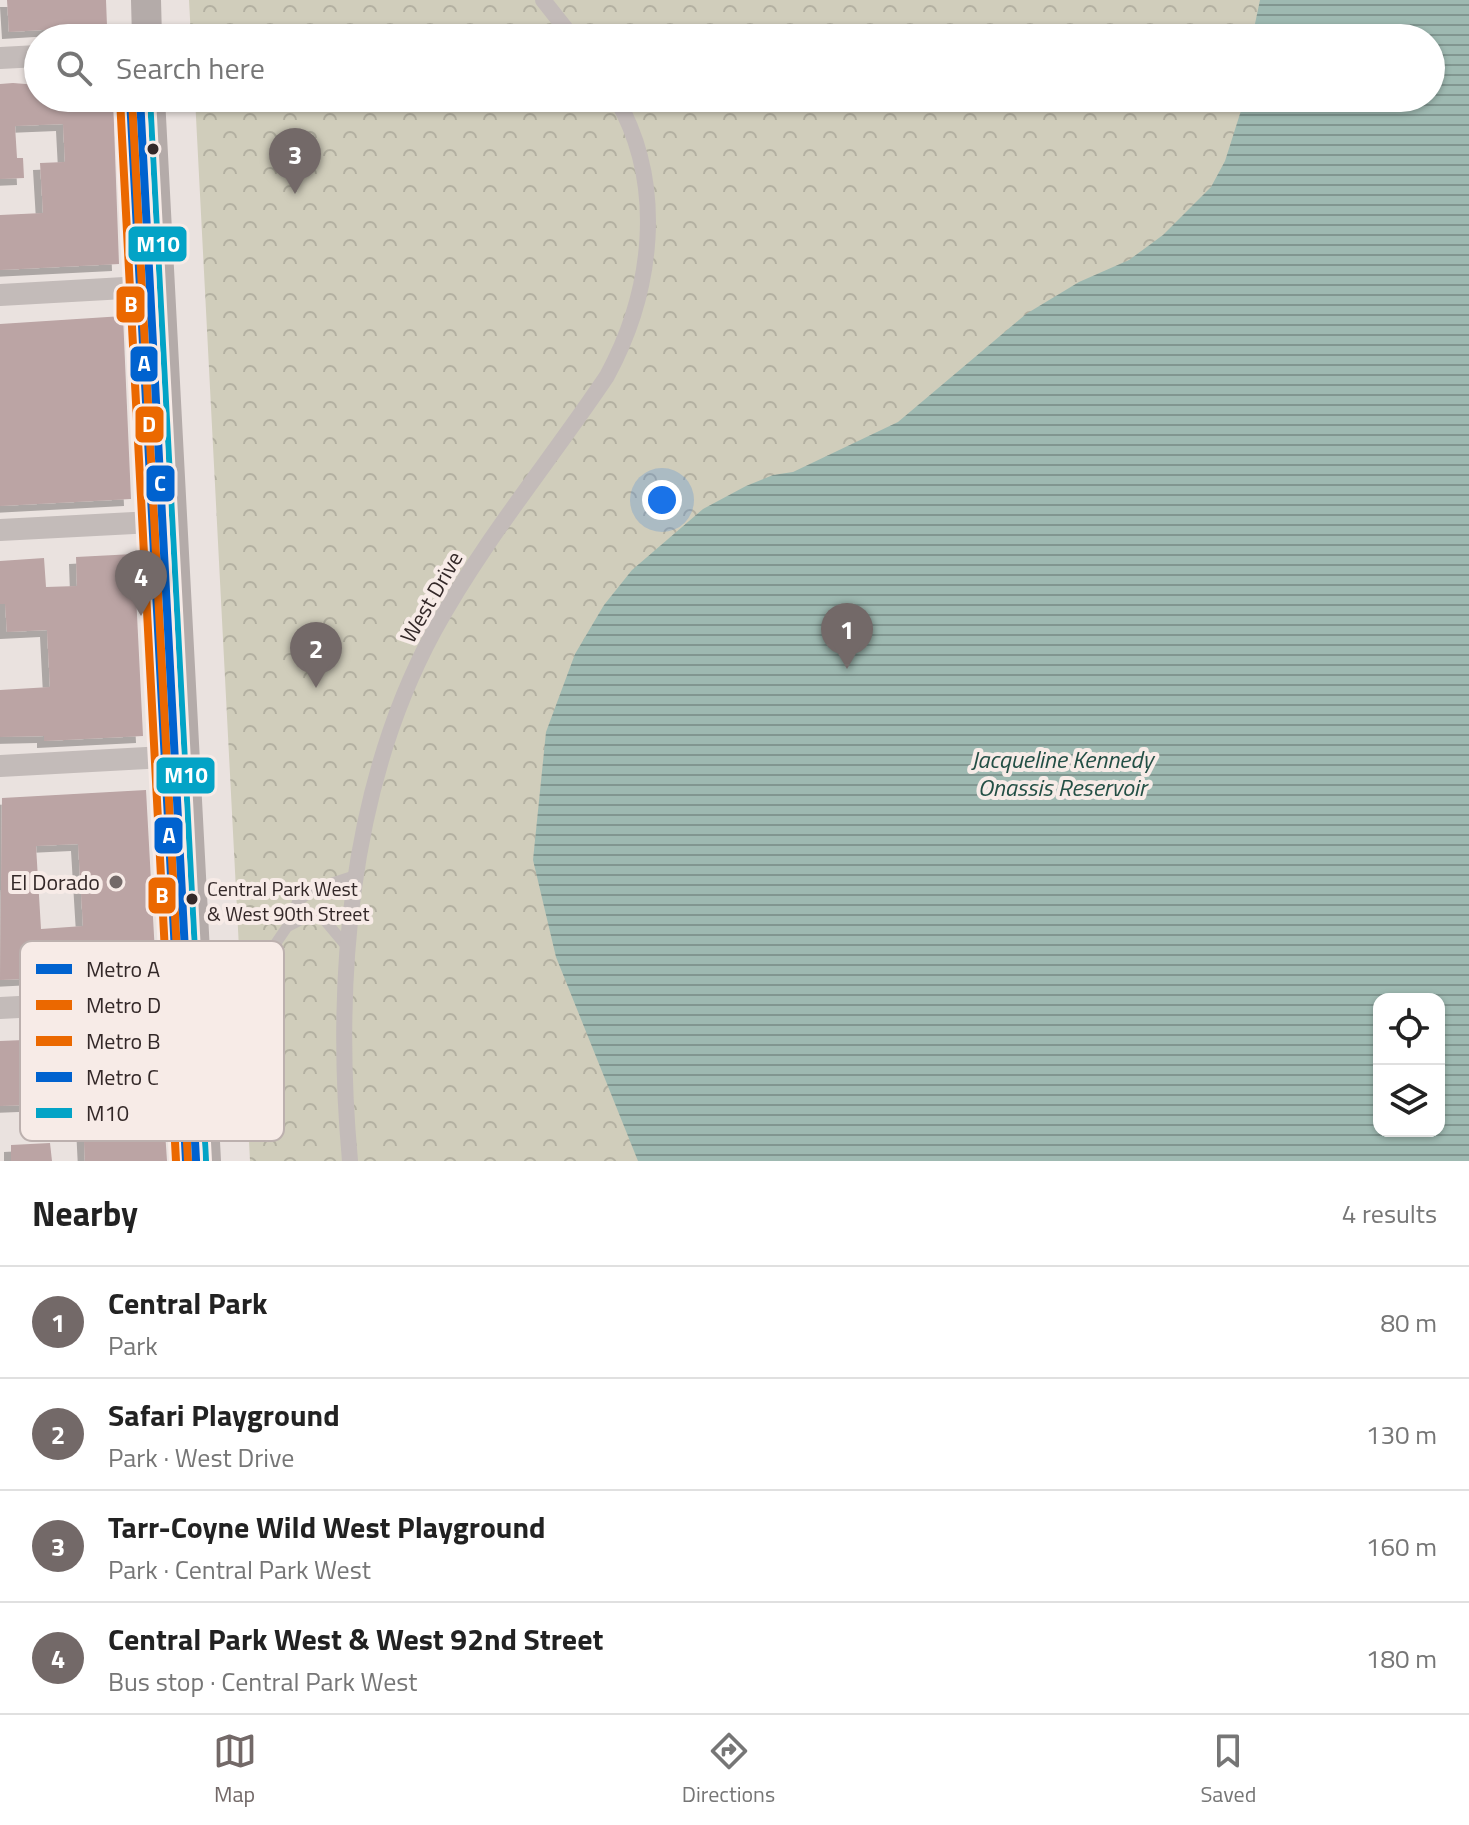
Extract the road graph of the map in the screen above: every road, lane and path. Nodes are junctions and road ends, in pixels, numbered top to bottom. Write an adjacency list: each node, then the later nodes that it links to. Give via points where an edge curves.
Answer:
1 (146, 0): 3 (main road)
2 (543, 0): 4 (street)
3 (147, 24)
4 (562, 24)
5 (24, 57): 6 (street)
6 (0, 58)
7 (151, 112): 9 (main road)
8 (621, 112): 15 (street, West Drive, via 647,203 646,272 633,319 607,376 473,565 432,635 392,729)
9 (160, 286): 10 (street); 11 (main road)
10 (0, 295)
11 (172, 521): 12 (street); 13 (main road)
12 (0, 530)
13 (183, 756): 14 (street); 17 (main road)
14 (0, 766)
15 (357, 875): 16 (lane, via 306,895); 19 (street, West Drive)
16 (287, 927): 18 (lane); 19 (lane, via 308,916 322,917)
17 (195, 941)
18 (277, 941)
19 (349, 949): 24 (street, West Drive, via 343,1042)
20 (20, 1007): 21 (street)
21 (0, 1008)
22 (205, 1141): 23 (main road)
23 (206, 1161)
24 (350, 1161)

